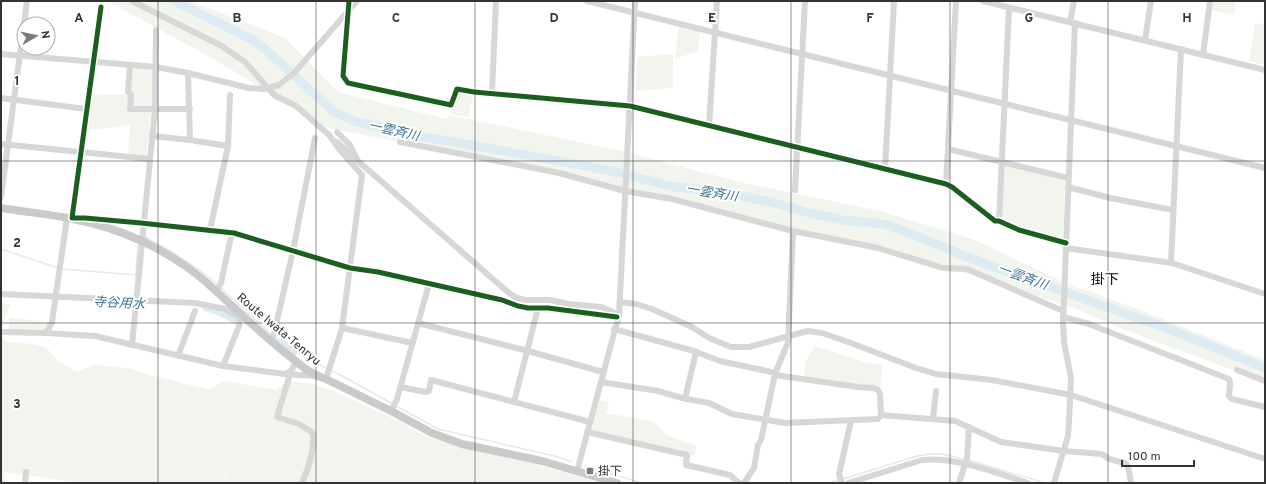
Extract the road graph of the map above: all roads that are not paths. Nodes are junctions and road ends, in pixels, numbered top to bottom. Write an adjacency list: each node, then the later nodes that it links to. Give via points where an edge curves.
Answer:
1 (27, 1): 20 (street)
2 (132, 1): 37 (street, via 220,45 245,62)
3 (348, 1): 18 (street)
4 (357, 1): 18 (street)
5 (496, 1): 39 (street)
6 (588, 1): 19 (street)
7 (636, 1): 19 (street)
8 (717, 1): 23 (street)
9 (805, 1): 27 (street)
10 (894, 1): 36 (street)
11 (956, 1): 38 (street)
12 (986, 1): 17 (street)
13 (1074, 1): 21 (street)
14 (1151, 1): 24 (street)
15 (1210, 1): 28 (street)
16 (100, 7): 31 (street)
17 (1009, 8): 21 (street); 43 (street)
18 (348, 11): 37 (street, via 294,73 279,84); 39 (street, via 343,76 348,83 451,105 457,90)
19 (635, 12): 23 (street); 44 (street)
20 (25, 16)
21 (1072, 23): 24 (street); 48 (street)
22 (156, 30): 33 (street)
23 (716, 33): 27 (street); 49 (street)
24 (1145, 40): 25 (street)
25 (1181, 49): 28 (street); 59 (street)
26 (1, 54): 29 (street)
27 (802, 54): 36 (street); 60 (street)
28 (1203, 55): 34 (street)
29 (16, 56)
30 (20, 56): 31 (street); 42 (street)
31 (92, 62): 32 (street); 45 (street)
32 (130, 65): 33 (street); 46 (street, via 130,109)
33 (156, 67): 35 (street); 46 (street)
34 (1265, 70)
35 (188, 73): 37 (street, via 249,88); 47 (street)
36 (890, 76): 38 (street); 67 (street)
37 (268, 88): 51 (street, via 281,100 296,106)
38 (952, 91): 43 (street); 61 (street)
39 (492, 93): 44 (street)
40 (230, 95): 58 (street)
41 (1, 98): 42 (street)
42 (14, 100): 45 (street); 57 (street)
43 (1005, 104): 48 (street); 65 (street)
44 (630, 106): 49 (street); 72 (street)
45 (86, 109): 62 (street)
46 (155, 109): 47 (street); 52 (street)
47 (190, 109): 54 (street)
48 (1071, 121): 59 (street); 68 (street)
49 (709, 126): 60 (street)
50 (337, 132): 64 (street, via 350,145)
51 (329, 135): 64 (street); 88 (street, via 362,175)
52 (152, 136): 54 (street); 63 (street)
53 (315, 138): 86 (street)
54 (190, 140): 58 (street)
55 (400, 142): 72 (street, via 559,173)
56 (1, 144): 57 (street)
57 (8, 144): 62 (street); 73 (street)
58 (228, 146): 81 (street)
59 (1176, 146): 66 (street); 75 (street)
60 (798, 148): 67 (street); 71 (street)
61 (948, 149): 65 (street); 69 (street)
62 (80, 152): 63 (street); 76 (street)
63 (150, 159): 79 (street)
64 (358, 161): 99 (street, via 517,298 601,307)
65 (1002, 162): 68 (street); 77 (street)
66 (1265, 168)
67 (885, 170): 69 (street)
68 (1068, 178): 70 (street)
69 (946, 184): 77 (street)
70 (1068, 187): 75 (street); 85 (street)
71 (795, 190)
72 (625, 191): 82 (street, via 672,200); 95 (street)
73 (1, 197)
74 (1, 208): 76 (main road, Route Iwata-Tenryu)
75 (1173, 210): 87 (street)
76 (70, 218): 78 (street); 80 (main road, Route Iwata-Tenryu); 93 (street)
77 (999, 221): 85 (street)
78 (127, 222): 79 (street); 80 (street)
79 (144, 223): 81 (street); 84 (street)
80 (114, 230): 84 (main road, Route Iwata-Tenryu)
81 (210, 230): 83 (street)
82 (793, 231): 98 (street, via 878,248 943,268 967,268); 106 (street)
83 (232, 232): 86 (street); 90 (street, via 221,283)
84 (143, 242): 90 (main road, Route Iwata-Tenryu, via 176,260); 94 (street)
85 (1066, 245): 87 (street); 98 (street)
86 (293, 251): 88 (street); 107 (street)
87 (1171, 263): 92 (street)
88 (350, 268): 89 (street); 102 (street)
89 (429, 284): 96 (street, via 518,306); 101 (street)
90 (216, 292): 100 (main road, Route Iwata-Tenryu)
91 (1, 294): 93 (street)
92 (1265, 294)
93 (56, 297): 94 (street); 105 (street, via 52,322)
94 (136, 300): 100 (street, via 209,305); 109 (street)
95 (620, 302): 99 (street); 106 (street, via 652,309 731,347 749,347)
96 (538, 308): 99 (street); 110 (street)
97 (195, 310): 112 (street)
98 (1063, 312): 125 (street); 128 (street, via 1229,379 1229,396 1232,399)
99 (618, 316): 103 (street)
100 (241, 317): 107 (main road, Route Iwata-Tenryu); 114 (street)
101 (418, 323): 108 (street); 110 (street)
102 (342, 328): 108 (street); 120 (street)
103 (614, 330): 111 (street); 116 (street)
104 (1, 332): 105 (street)
105 (46, 333): 109 (street, via 94,336)
106 (788, 336): 118 (street); 125 (street, via 808,331 822,333 936,374 992,380)
107 (272, 342): 113 (main road, Route Iwata-Tenryu)
108 (413, 342): 123 (street)
109 (132, 345): 112 (street)
110 (528, 351): 116 (street); 127 (street)
111 (696, 352): 118 (street, via 720,361); 126 (street)
112 (178, 356): 114 (street)
113 (296, 362): 117 (street); 119 (main road, Route Iwata-Tenryu)
114 (223, 366): 117 (street)
115 (1237, 370): 121 (street)
116 (603, 372): 122 (street)
117 (287, 374): 119 (street); 144 (street, via 276,417 299,424 313,433 314,439)
118 (775, 374): 130 (street, via 873,388 880,394); 132 (street)
119 (316, 376): 120 (main road, Route Iwata-Tenryu)
120 (326, 379): 129 (main road, Route Iwata-Tenryu)
121 (1265, 381)
122 (601, 382): 126 (street, via 658,390); 134 (street)
123 (400, 388): 127 (street, via 426,392 431,380); 129 (street)
124 (936, 391): 131 (street)
125 (1071, 395): 137 (street, via 1068,436); 138 (street)
126 (685, 399): 132 (street, via 709,403 732,414)
127 (514, 402): 134 (street)
128 (1265, 407)
129 (391, 411): 140 (main road, Route Iwata-Tenryu, via 432,433 462,444)
130 (881, 415): 131 (street); 133 (street, via 878,419)
131 (933, 419): 135 (street, via 955,421)
132 (766, 420): 133 (street, via 785,423); 147 (street, via 754,468)
133 (851, 421): 142 (street, via 839,474)
134 (590, 422): 136 (street)
135 (969, 427): 137 (street, via 1001,442); 139 (street)
136 (587, 432): 140 (street); 146 (street, via 687,455 686,465 730,475)
137 (1064, 451): 151 (street); 152 (street, via 1102,454 1109,459 1125,463 1128,466)
138 (1265, 459)
139 (966, 462): 148 (street, via 922,460); 149 (street); 150 (street)
140 (577, 471): 145 (main road, Route Iwata-Tenryu)
141 (26, 472): 143 (street)
142 (841, 481)
143 (25, 483)
144 (302, 483)
145 (617, 483)
146 (739, 483)
147 (744, 483)
148 (848, 483)
149 (959, 483)
150 (1028, 483)
151 (1054, 483)
152 (1131, 483)

